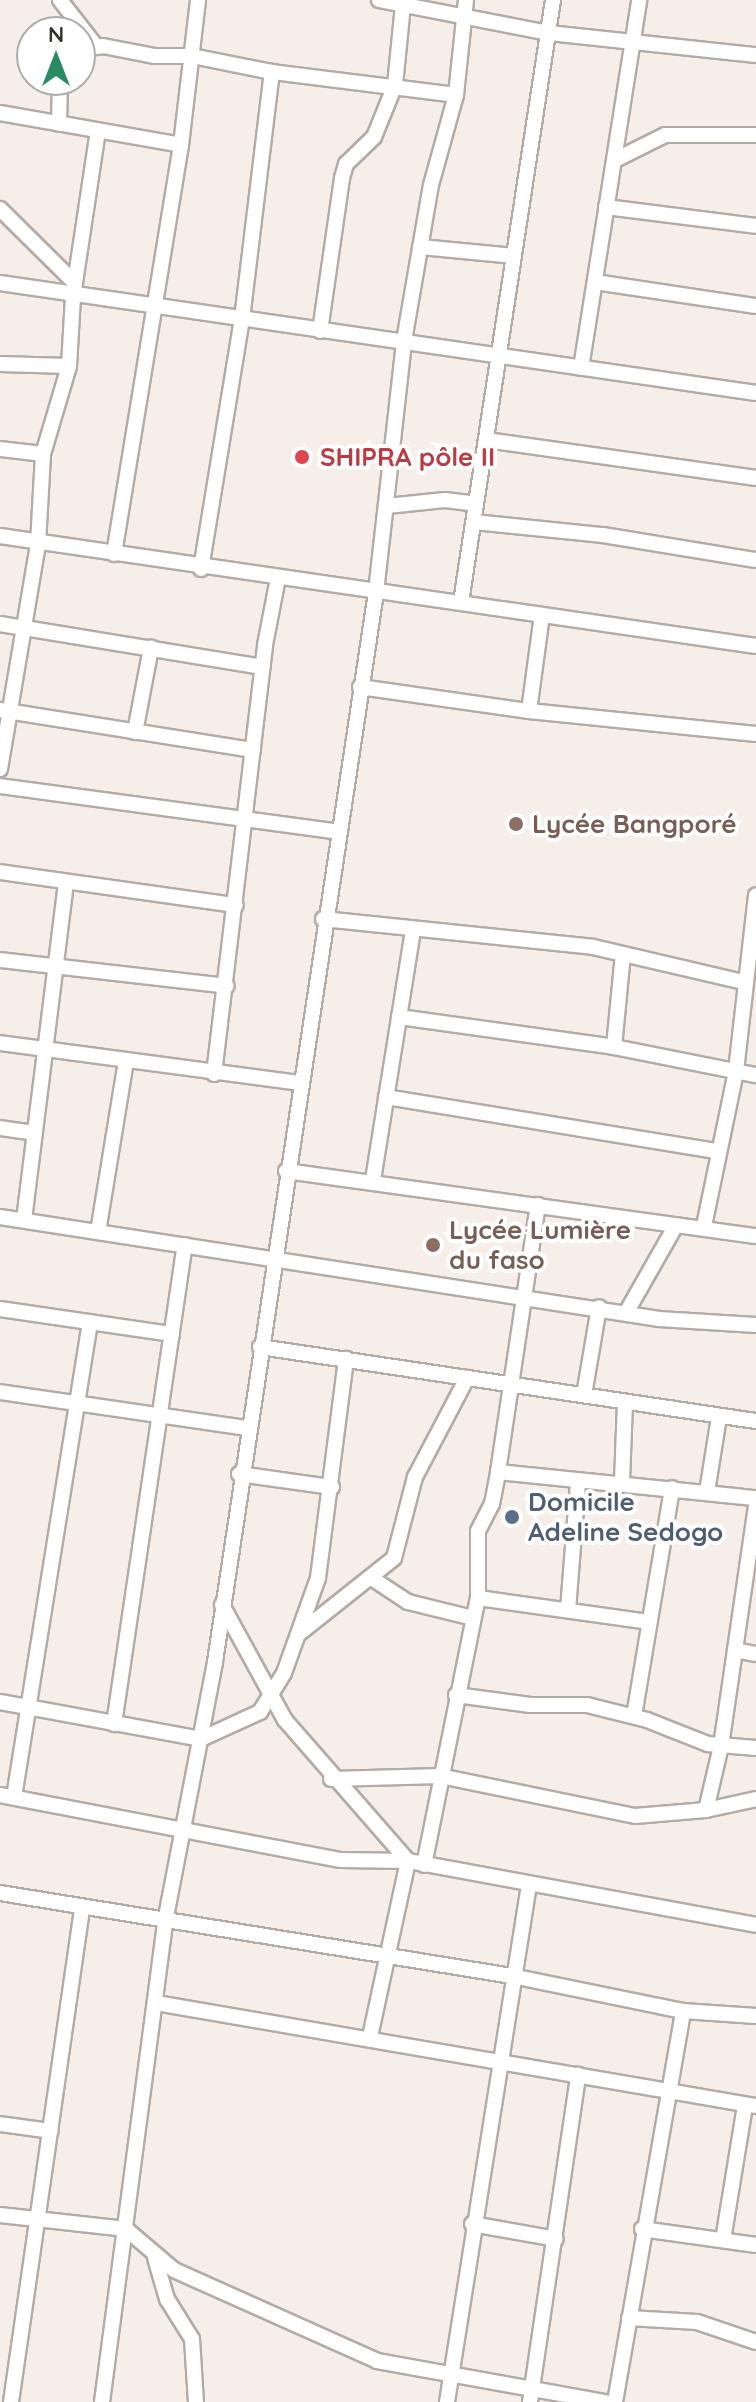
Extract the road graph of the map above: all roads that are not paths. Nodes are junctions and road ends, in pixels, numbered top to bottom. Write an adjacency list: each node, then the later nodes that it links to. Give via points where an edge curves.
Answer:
1 (60, 0): 8 (street)
2 (198, 0): 13 (street)
3 (379, 0): 6 (street)
4 (553, 0): 9 (street)
5 (639, 0): 10 (street)
6 (403, 5): 7 (street); 15 (street)
7 (466, 7): 9 (street); 16 (street)
8 (73, 16)
9 (549, 33): 10 (street); 28 (street)
10 (633, 44): 12 (street); 23 (street)
11 (96, 46): 13 (street)
12 (756, 55)
13 (192, 56): 14 (street); 22 (street)
14 (272, 72): 15 (street); 34 (street)
15 (395, 85): 16 (street); 35 (street, via 374,137 346,164)
16 (456, 95): 27 (street)
17 (60, 96): 19 (street)
18 (0, 113): 19 (street)
19 (59, 124): 20 (street)
20 (98, 131): 22 (street); 31 (street)
21 (756, 135): 23 (street, via 665,135)
22 (181, 145): 32 (street)
23 (615, 160): 24 (street)
24 (606, 207): 26 (street); 29 (street)
25 (0, 209): 31 (street)
26 (756, 226)
27 (420, 247): 28 (street); 36 (street)
28 (513, 256): 37 (street)
29 (595, 282): 33 (street); 40 (street)
30 (0, 283): 31 (street)
31 (74, 290): 32 (street); 39 (street)
32 (154, 306): 34 (street); 51 (street)
33 (756, 306)
34 (242, 319): 35 (street); 53 (street)
35 (320, 331): 36 (street)
36 (404, 341): 37 (street); 47 (street)
37 (500, 353): 40 (street); 42 (street)
38 (0, 364): 39 (street)
39 (69, 366): 44 (street)
40 (581, 368): 41 (street)
41 (756, 393)
42 (486, 440): 45 (street); 46 (street)
43 (0, 449): 44 (street)
44 (43, 454): 50 (street)
45 (756, 478)
46 (476, 504): 47 (street, via 445,500); 48 (street)
47 (387, 506): 55 (street)
48 (474, 522): 52 (street, via 603,535); 56 (street)
49 (0, 536): 50 (street)
50 (38, 544): 51 (street); 59 (street)
51 (114, 554): 53 (street)
52 (756, 560)
53 (201, 569): 54 (street)
54 (278, 578): 55 (street); 62 (street)
55 (376, 592): 56 (street); 63 (street)
56 (461, 602): 57 (street)
57 (542, 615): 60 (street); 65 (street)
58 (0, 624): 59 (street)
59 (22, 626): 61 (street); 64 (street)
60 (756, 646)
61 (151, 648): 62 (street); 66 (street)
62 (262, 667): 68 (street)
63 (360, 687): 65 (street); 72 (street)
64 (3, 711): 66 (street); 69 (street)
65 (529, 711): 67 (street)
66 (135, 732): 68 (street)
67 (756, 734)
68 (253, 750): 71 (street)
69 (0, 769)
70 (0, 786): 71 (street)
71 (245, 820): 72 (street); 76 (street)
72 (339, 832): 77 (street)
73 (0, 872): 74 (street)
74 (66, 883): 76 (street); 81 (street)
75 (756, 895): 82 (street)
76 (236, 905): 83 (street)
77 (323, 919): 78 (street); 92 (street)
78 (413, 929): 79 (street); 84 (street)
79 (623, 954): 82 (street); 86 (street)
80 (0, 960): 81 (street)
81 (55, 969): 83 (street); 87 (street)
82 (743, 982): 89 (street)
83 (227, 986): 90 (street)
84 (399, 1017): 86 (street); 93 (street)
85 (0, 1043): 87 (street)
86 (614, 1047): 89 (street)
87 (45, 1050): 88 (street); 95 (street)
88 (126, 1061): 90 (street); 104 (street)
89 (736, 1071): 91 (street); 96 (street)
90 (214, 1074): 92 (street)
91 (756, 1075)
92 (299, 1083): 97 (street)
93 (386, 1097): 96 (street); 98 (street)
94 (0, 1128): 95 (street)
95 (35, 1133): 101 (street)
96 (717, 1151): 103 (street)
97 (286, 1171): 98 (street); 107 (street)
98 (373, 1180): 99 (street)
99 (538, 1205): 102 (street); 108 (street)
100 (0, 1217): 101 (street)
101 (24, 1220): 104 (street)
102 (676, 1225): 103 (street); 111 (street)
103 (704, 1226): 105 (street)
104 (98, 1232): 106 (street)
105 (756, 1236)
106 (185, 1245): 107 (street); 114 (street)
107 (273, 1258): 108 (street); 115 (street)
108 (523, 1296): 109 (street); 118 (street)
109 (599, 1307): 111 (street); 120 (street)
110 (0, 1309): 112 (street)
111 (626, 1313): 113 (street)
112 (90, 1322): 114 (street); 122 (street)
113 (755, 1326)
114 (172, 1334): 123 (street)
115 (260, 1347): 116 (street); 126 (street)
116 (346, 1359): 117 (street); 131 (street)
117 (467, 1378): 118 (street); 136 (street, via 419,1468 394,1558)
118 (511, 1384): 120 (street); 127 (street)
119 (0, 1392): 122 (street)
120 (584, 1395): 121 (street)
121 (625, 1402): 124 (street); 129 (street)
122 (79, 1404): 123 (street); 148 (street)
123 (159, 1413): 126 (street); 150 (street)
124 (719, 1417): 125 (street); 133 (street)
125 (756, 1421)
126 (247, 1428): 128 (street)
127 (498, 1472): 130 (street); 137 (street, via 492,1504 478,1531)
128 (239, 1474): 131 (street); 138 (street)
129 (622, 1481): 130 (street); 132 (street)
130 (578, 1482): 139 (street)
131 (332, 1487): 142 (street, via 318,1578)
132 (672, 1488): 133 (street); 141 (street)
133 (707, 1492): 134 (street)
134 (756, 1498)
135 (756, 1505): 143 (street)
136 (373, 1579): 140 (street, via 408,1602); 142 (street)
137 (478, 1598): 139 (street); 140 (street)
138 (222, 1605): 146 (street); 151 (street)
139 (568, 1610): 141 (street)
140 (473, 1618): 145 (street)
141 (648, 1622): 149 (street)
142 (300, 1633): 146 (street)
143 (735, 1650): 144 (street); 152 (street)
144 (756, 1654)
145 (456, 1695): 149 (street, via 530,1705 587,1705); 154 (street)
146 (271, 1699): 151 (street, via 247,1722); 155 (street)
147 (0, 1702): 148 (street)
148 (28, 1706): 150 (street); 156 (street)
149 (634, 1716): 152 (street)
150 (114, 1724): 151 (street)
151 (201, 1739): 159 (street)
152 (721, 1746): 153 (street); 158 (street)
153 (756, 1748)
154 (440, 1776): 155 (street); 158 (street, via 635,1816); 161 (street)
155 (331, 1779): 160 (street)
156 (7, 1796): 159 (street)
157 (756, 1799): 158 (street)
158 (706, 1810)
159 (184, 1828): 160 (street, via 341,1860); 166 (street)
160 (408, 1861): 161 (street); 168 (street)
161 (424, 1865): 162 (street)
162 (529, 1885): 167 (street); 169 (street)
163 (0, 1893): 164 (street); 165 (street)
164 (0, 1900)
165 (82, 1909): 166 (street); 179 (street)
166 (165, 1922): 168 (street); 170 (street)
167 (756, 1925)
168 (384, 1957): 169 (street); 173 (street)
169 (512, 1976): 171 (street); 174 (street)
170 (156, 2003): 173 (street); 183 (street)
171 (683, 2011): 172 (street); 176 (street)
172 (756, 2016)
173 (370, 2037): 174 (street)
174 (498, 2060): 175 (street); 182 (street)
175 (578, 2075): 176 (street); 185 (street)
176 (666, 2090): 177 (street); 184 (street)
177 (751, 2106): 186 (street)
178 (0, 2124): 179 (street)
179 (51, 2131): 181 (street)
180 (0, 2215): 181 (street)
181 (36, 2220): 183 (street); 192 (street)
182 (472, 2224): 185 (street); 191 (street)
183 (126, 2229): 188 (street); 194 (street)
184 (642, 2229): 186 (street); 189 (street)
185 (556, 2239): 193 (street)
186 (723, 2240): 187 (street)
187 (756, 2245)
188 (155, 2258): 191 (street, via 331,2343 400,2367); 195 (street, via 167,2299 192,2339)
189 (629, 2318): 190 (street, via 697,2322); 198 (street)
190 (756, 2342)
191 (451, 2376): 193 (street); 196 (street)
192 (8, 2392)
193 (531, 2396): 197 (street)
194 (102, 2402)
195 (196, 2402)
196 (447, 2402)
197 (605, 2402)
198 (615, 2402)

